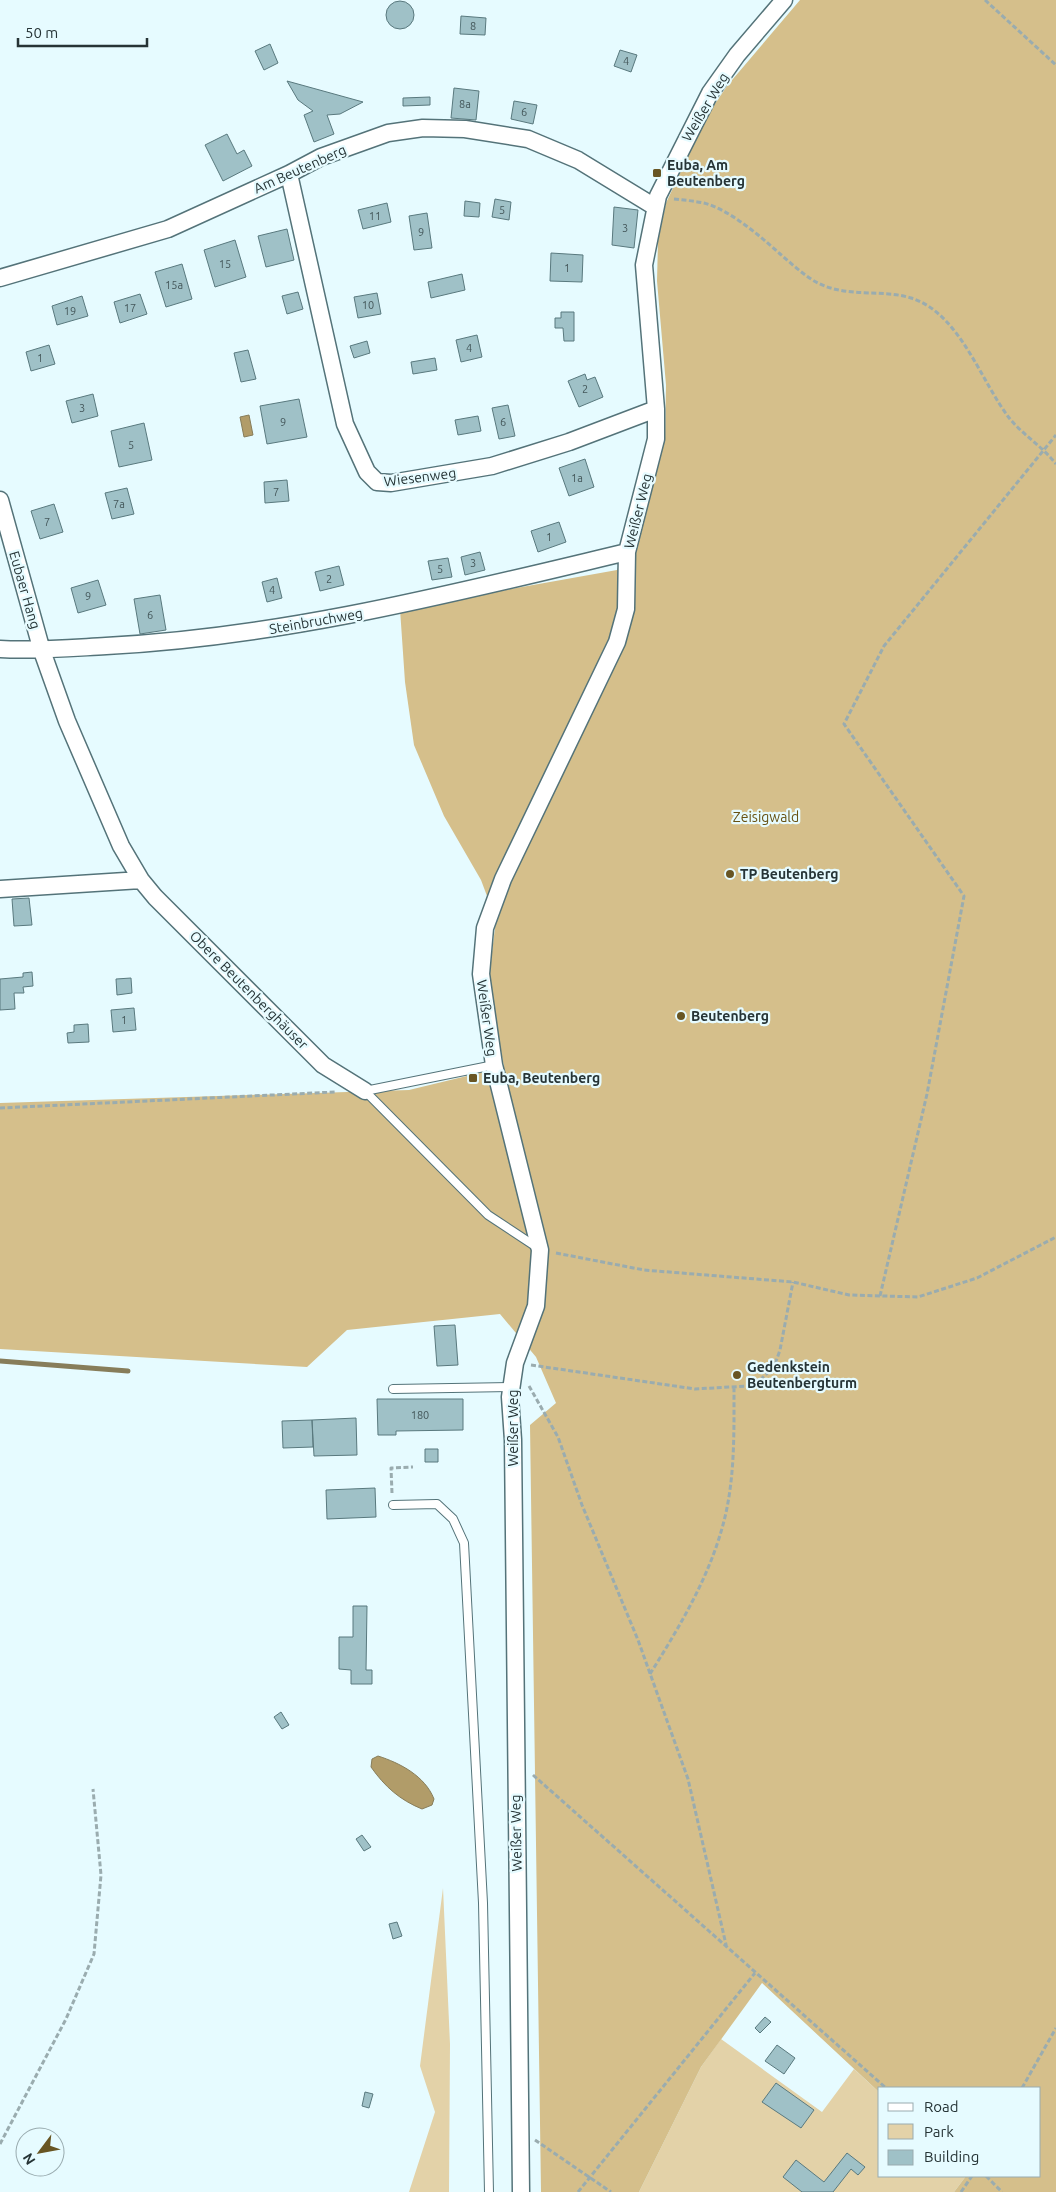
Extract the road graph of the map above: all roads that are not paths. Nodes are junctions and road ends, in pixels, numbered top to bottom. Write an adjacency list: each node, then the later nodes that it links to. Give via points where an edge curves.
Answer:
1 (784, 0): 3 (street, Weißer Weg, via 737,55 710,93)
2 (289, 174): 3 (street, Am Beutenberg, via 321,157 388,133 423,128 465,129 528,139 578,160); 4 (street, Am Beutenberg, via 168,229); 5 (street, Wiesenweg, via 345,424 367,472 377,482 391,483 492,466 569,442)
3 (656, 201): 5 (street, Weißer Weg, via 644,265)
4 (0, 278)
5 (656, 409): 7 (street, Weißer Weg, via 656,439)
6 (0, 500): 9 (street, Eubaer Hang)
7 (627, 552): 9 (street, Steinbruchweg, via 390,608 244,633 175,642); 12 (street, Weißer Weg, via 626,609 617,642 503,878 485,928 481,974)
8 (0, 649): 9 (street, Steinbruchweg)
9 (42, 651): 10 (street, Obere Beutenberghäuser, via 67,720 121,846)
10 (140, 880): 11 (street); 13 (street, Obere Beutenberghäuser, via 323,1065)
11 (0, 889)
12 (494, 1064): 13 (lane); 14 (street, Weißer Weg)
13 (365, 1091): 14 (lane, via 488,1215)
14 (540, 1250): 15 (street, Weißer Weg, via 536,1306 515,1363)
15 (512, 1387): 16 (lane); 19 (street, Weißer Weg)
16 (393, 1389)
17 (393, 1505): 18 (lane, via 437,1504 452,1519 464,1543 483,1903)
18 (489, 2192)
19 (521, 2192)

